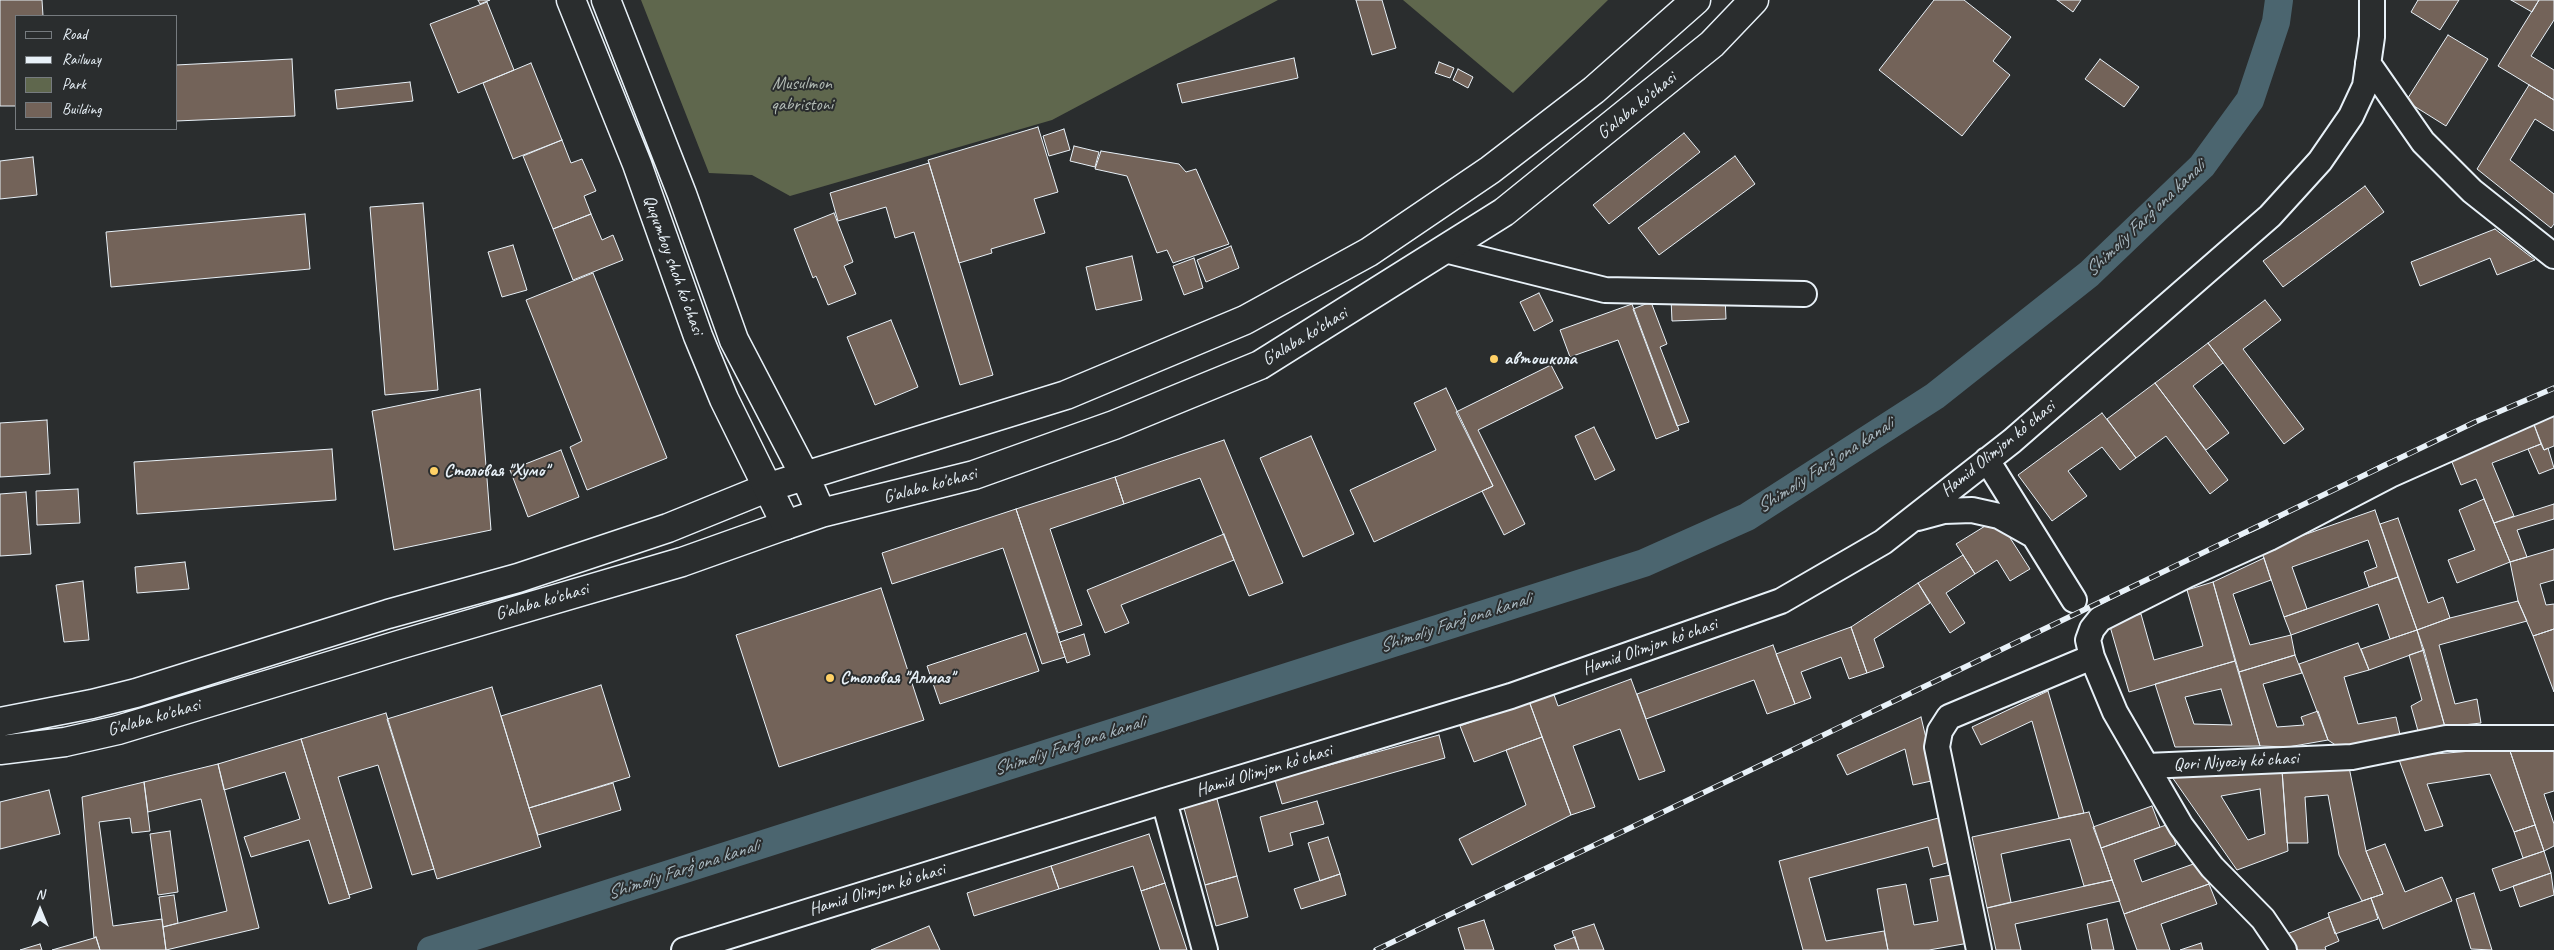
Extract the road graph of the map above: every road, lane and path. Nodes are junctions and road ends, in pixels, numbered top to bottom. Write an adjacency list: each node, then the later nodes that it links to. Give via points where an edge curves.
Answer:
1 (571, 0): 13 (main road, Ququmboy shoh koʻchasi, via 637,164 698,336 724,399)
2 (606, 0): 12 (main road, Ququmboy shoh koʻchasi, via 682,194 734,340)
3 (1696, 0): 12 (main road, G'alaba ko'chasi, via 1594,90 1490,170 1369,252 1245,320 1066,395)
4 (1754, 0): 7 (main road, G'alaba ko'chasi, via 1712,44 1626,115 1504,212)
5 (2372, 0): 6 (street, Hamid Olimjon koʻchasi)
6 (2368, 63): 8 (street, via 2423,142 2472,191); 11 (street, Hamid Olimjon koʻchasi, via 2365,86 2352,116 2320,161 2270,216)
7 (1445, 250): 9 (street, via 1606,290); 14 (main road, G'alaba ko'chasi, via 1260,365 1114,425 974,475)
8 (2554, 256)
9 (1804, 294)
10 (2554, 402): 20 (street, via 2390,475 2269,538 2100,619 2088,640)
11 (1987, 460): 15 (street, Hamid Olimjon koʻchasi); 17 (street)
12 (805, 476): 13 (main road, G'alaba ko'chasi); 14 (main road, Ququmboy shoh koʻchasi)
13 (768, 487): 16 (main road, Ququmboy shoh koʻchasi); 19 (main road, G'alaba ko'chasi, via 650,534 518,578 388,614)
14 (821, 514): 16 (main road, G'alaba ko'chasi)
15 (1912, 519): 17 (street, via 1944,511 1972,510 1999,516); 26 (street, Hamid Olimjon koʻchasi, via 1883,542 1781,601 1511,696)
16 (786, 525): 21 (main road, G'alaba ko'chasi, via 682,562)
17 (2035, 536): 18 (street)
18 (2074, 600)
19 (260, 656): 21 (main road); 22 (main road, G'alaba ko'chasi, via 92,704)
20 (2092, 656): 25 (street, via 2115,712); 29 (street, via 1949,717 1940,731 1937,747)
21 (271, 684): 24 (main road, G'alaba ko'chasi, via 118,730 65,742)
22 (0, 722)
23 (2554, 738): 25 (street, Qori Niyoziy koʻchasi, via 2446,738 2352,757)
24 (0, 750)
25 (2147, 766): 30 (street, Qori Niyoziy koʻchasi, via 2181,826 2212,868 2264,919)
26 (1164, 801): 27 (street, Hamid Olimjon koʻchasi); 28 (street)
27 (684, 950)
28 (1205, 950)
29 (1979, 950)
30 (2284, 950)

